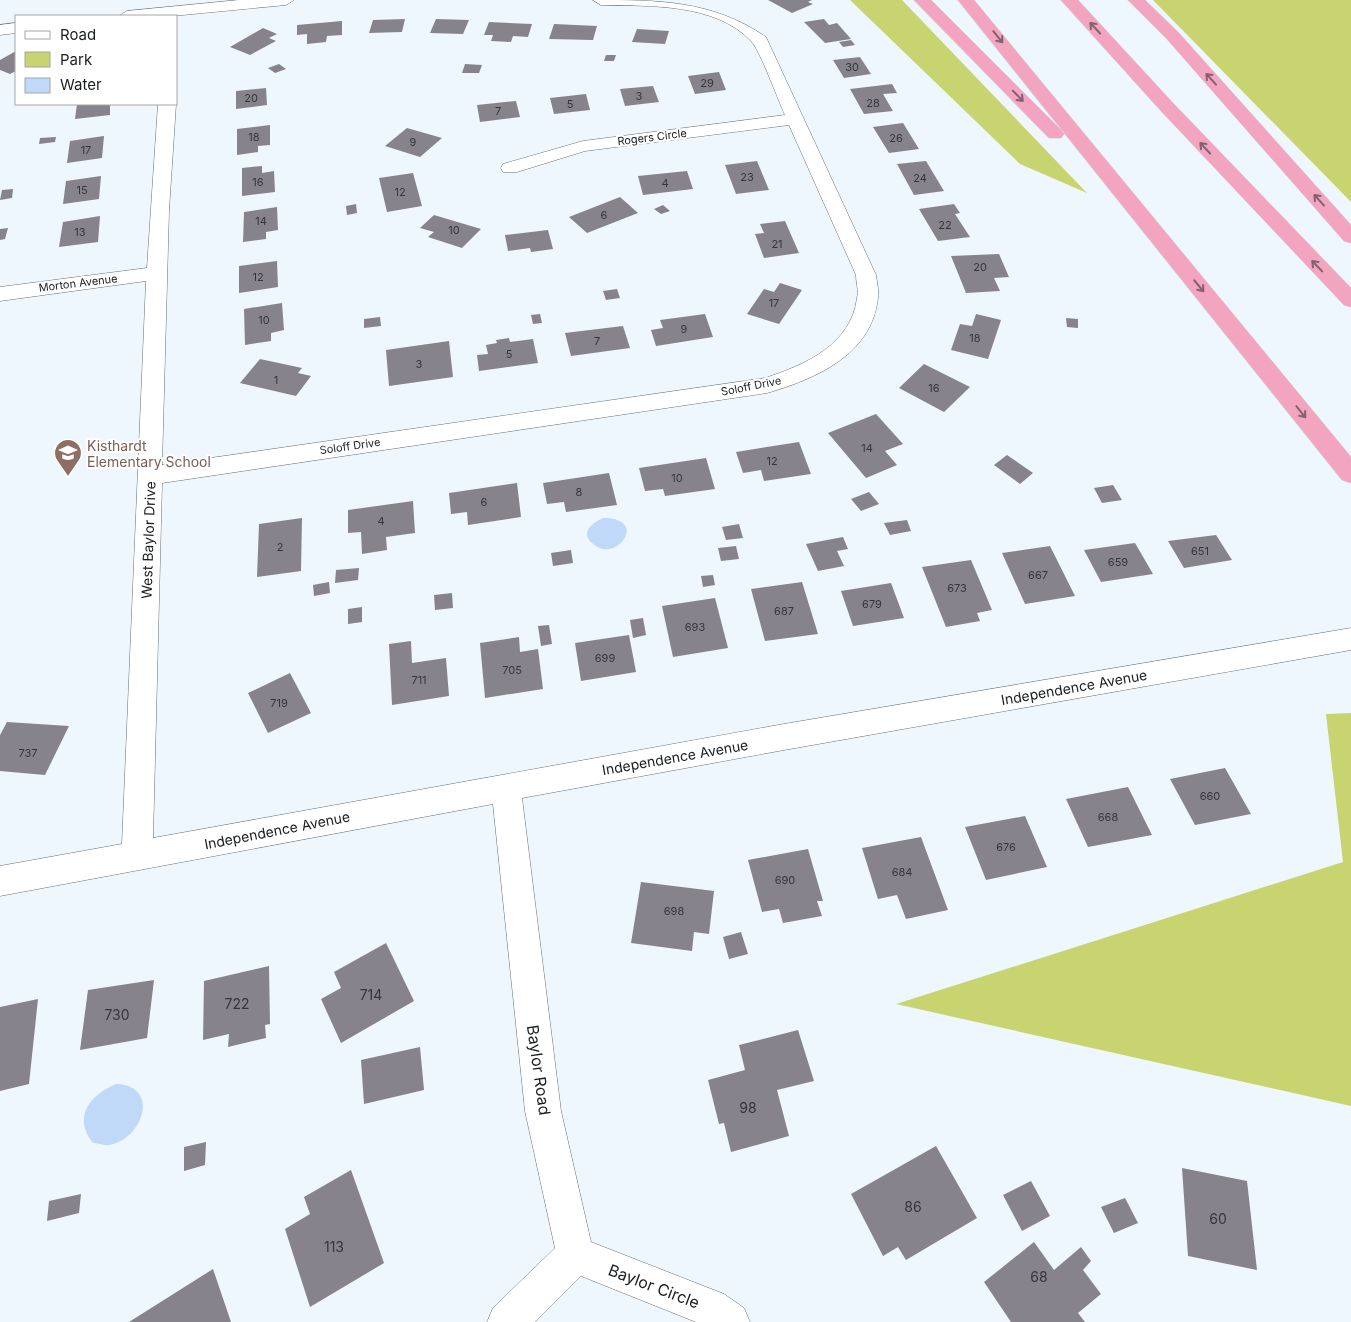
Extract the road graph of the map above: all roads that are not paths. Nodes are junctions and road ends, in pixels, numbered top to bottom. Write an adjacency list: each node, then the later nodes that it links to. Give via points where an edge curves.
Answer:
1 (286, 0): 7 (street)
2 (601, 0): 12 (street, Soloff Drive, via 689,5 732,18 760,40)
3 (922, 0): 15 (highway, one-way to 15)
4 (966, 0): 15 (highway, one-way to 15)
5 (1070, 0): 18 (highway, one-way to 5)
6 (1136, 0): 14 (highway, one-way to 6, via 1172,35)
7 (174, 14): 8 (street)
8 (150, 15)
9 (15, 28): 10 (street)
10 (0, 30)
11 (167, 105): 16 (street, West Baylor Drive)
12 (796, 119): 13 (street, Rogers Circle, via 583,146); 20 (street, Soloff Drive, via 866,275 868,298 864,316 853,336 829,359 801,374 767,385)
13 (510, 168)
14 (1351, 236)
15 (1176, 259): 19 (highway, one-way to 19)
16 (157, 273): 17 (street, Morton Avenue); 20 (street, West Baylor Drive)
17 (0, 294)
18 (1351, 300)
19 (1351, 474)
20 (150, 476): 23 (street, West Baylor Drive)
21 (1351, 639): 22 (street, Independence Avenue)
22 (506, 787): 23 (street, Independence Avenue); 25 (street, Baylor Road, via 543,1111)
23 (136, 856): 24 (street, Independence Avenue)
24 (0, 881)
25 (575, 1255): 26 (street); 27 (street, Baylor Circle, via 710,1308)
26 (507, 1322)
27 (730, 1322)

